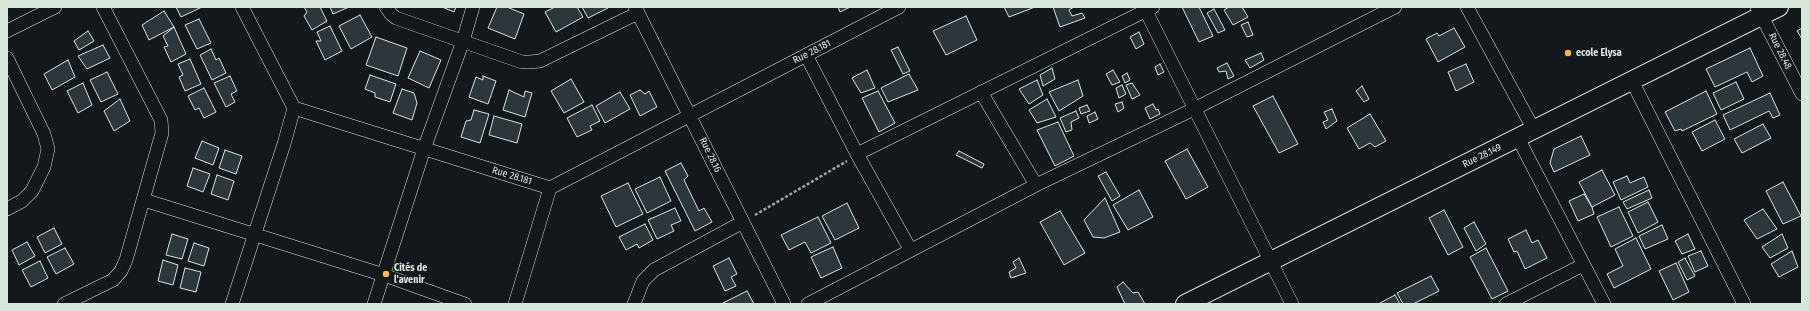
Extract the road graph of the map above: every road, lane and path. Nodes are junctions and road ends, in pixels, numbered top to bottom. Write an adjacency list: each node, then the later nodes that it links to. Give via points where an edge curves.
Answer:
1 (55, 7): 13 (street)
2 (104, 7): 29 (street, via 162,126)
3 (242, 7): 20 (street)
4 (386, 7): 14 (street, via 396,18)
5 (473, 7): 14 (street)
6 (899, 7): 15 (street, Rue 28.181)
7 (1395, 7): 21 (street)
8 (1467, 7): 23 (street)
9 (1779, 7): 12 (street, Rue 28.149)
10 (1148, 8): 18 (street); 21 (street)
11 (637, 10): 14 (street, via 540,61 522,62); 22 (street, Rue 28.16)
12 (1760, 11): 17 (street, Rue 28.149); 19 (street, Rue 28.48)
13 (7, 31)
14 (463, 41): 25 (street)
15 (806, 55): 22 (street, Rue 28.181); 26 (street)
16 (7, 58): 30 (street, via 44,134 48,149 44,167 32,191 22,201)
17 (1632, 81): 23 (street, Rue 28.149); 49 (street)
18 (981, 92): 26 (street); 27 (street)
19 (1802, 94)
20 (294, 108): 25 (street, Rue 28.181); 32 (street)
21 (1194, 109): 27 (street); 34 (street)
22 (690, 116): 28 (street, Rue 28.181); 31 (street, Rue 28.16)
23 (1534, 130): 24 (street, Rue 28.149)
24 (1518, 138): 34 (street, Rue 28.149); 35 (street)
25 (424, 149): 28 (street, Rue 28.181); 36 (street)
26 (857, 154): 31 (path); 33 (street)
27 (1036, 185): 33 (street)
28 (550, 188): 41 (street)
29 (144, 200): 32 (street); 37 (street, via 121,271 114,280)
30 (7, 209)
31 (743, 222): 42 (street, via 654,270 643,281); 43 (street, Rue 28.16)
32 (253, 236): 36 (street); 38 (street)
33 (910, 249): 44 (street)
34 (1270, 261): 45 (street, Rue 28.149); 46 (street)
35 (1583, 265): 47 (street); 48 (street)
36 (384, 275): 39 (street); 40 (street)
37 (64, 304)
38 (232, 304)
39 (374, 304)
40 (466, 304)
41 (515, 304)
42 (634, 304)
43 (784, 304)
44 (808, 304)
45 (1184, 304)
46 (1292, 304)
47 (1506, 304)
48 (1604, 304)
49 (1744, 304)

